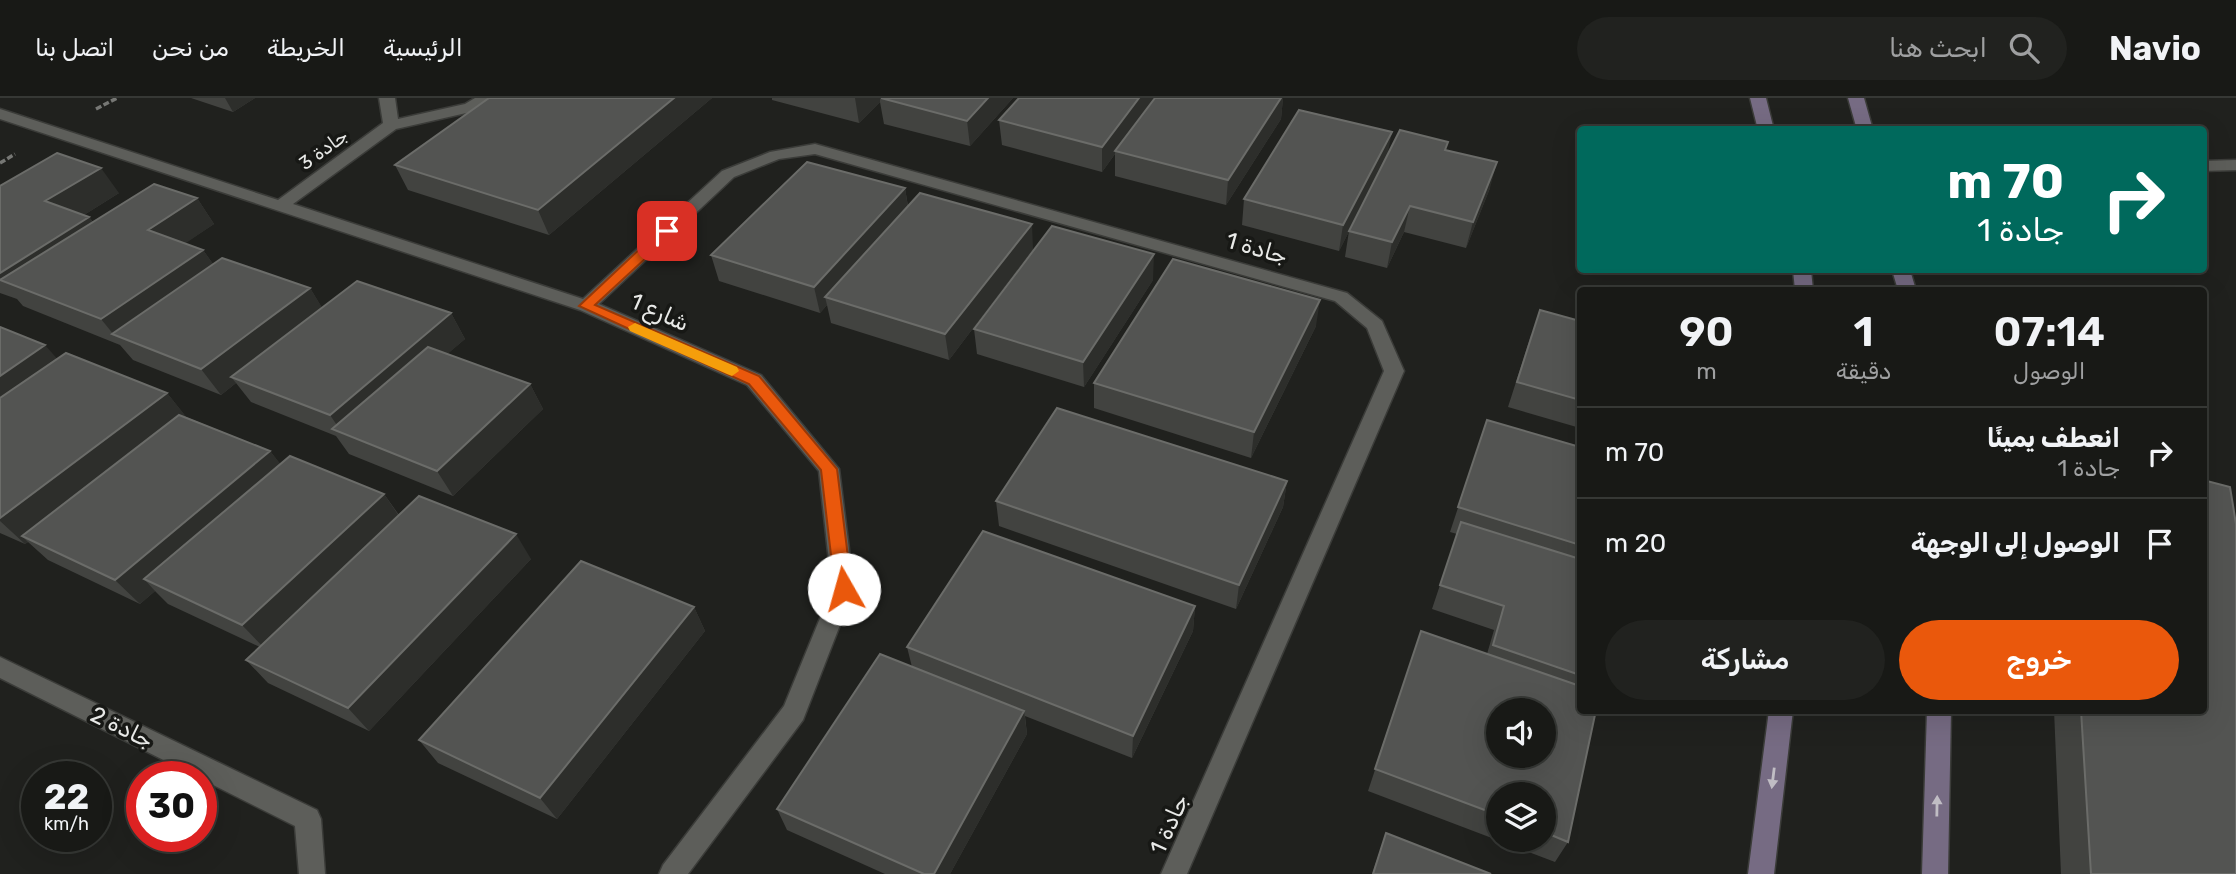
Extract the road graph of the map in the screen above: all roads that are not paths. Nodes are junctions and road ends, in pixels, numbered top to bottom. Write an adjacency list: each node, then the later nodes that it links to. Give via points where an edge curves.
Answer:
1 (387, 98): 6 (street)
2 (485, 98): 6 (street, جادة 3, via 471,108)
3 (1758, 98): 7 (street)
4 (1856, 98): 8 (street)
5 (0, 114): 11 (street, شارع 1)
6 (391, 125): 11 (street, جادة 3)
7 (1765, 126)
8 (1864, 126)
9 (2236, 165): 10 (street)
10 (2207, 166)
11 (279, 207): 12 (street, شارع 1)
12 (586, 306): 17 (street, شارع 1, via 754,380 829,469 844,589 794,712); 18 (street, جادة 1, via 728,174 776,155 815,149 1341,297 1375,325 1394,371)
13 (0, 667): 16 (street, جادة 2, via 308,819)
14 (1781, 714): 19 (street, one-way to 19)
15 (1939, 714): 20 (street, one-way to 15)
16 (312, 874)
17 (672, 874)
18 (1174, 874)
19 (1761, 874)
20 (1935, 874)

